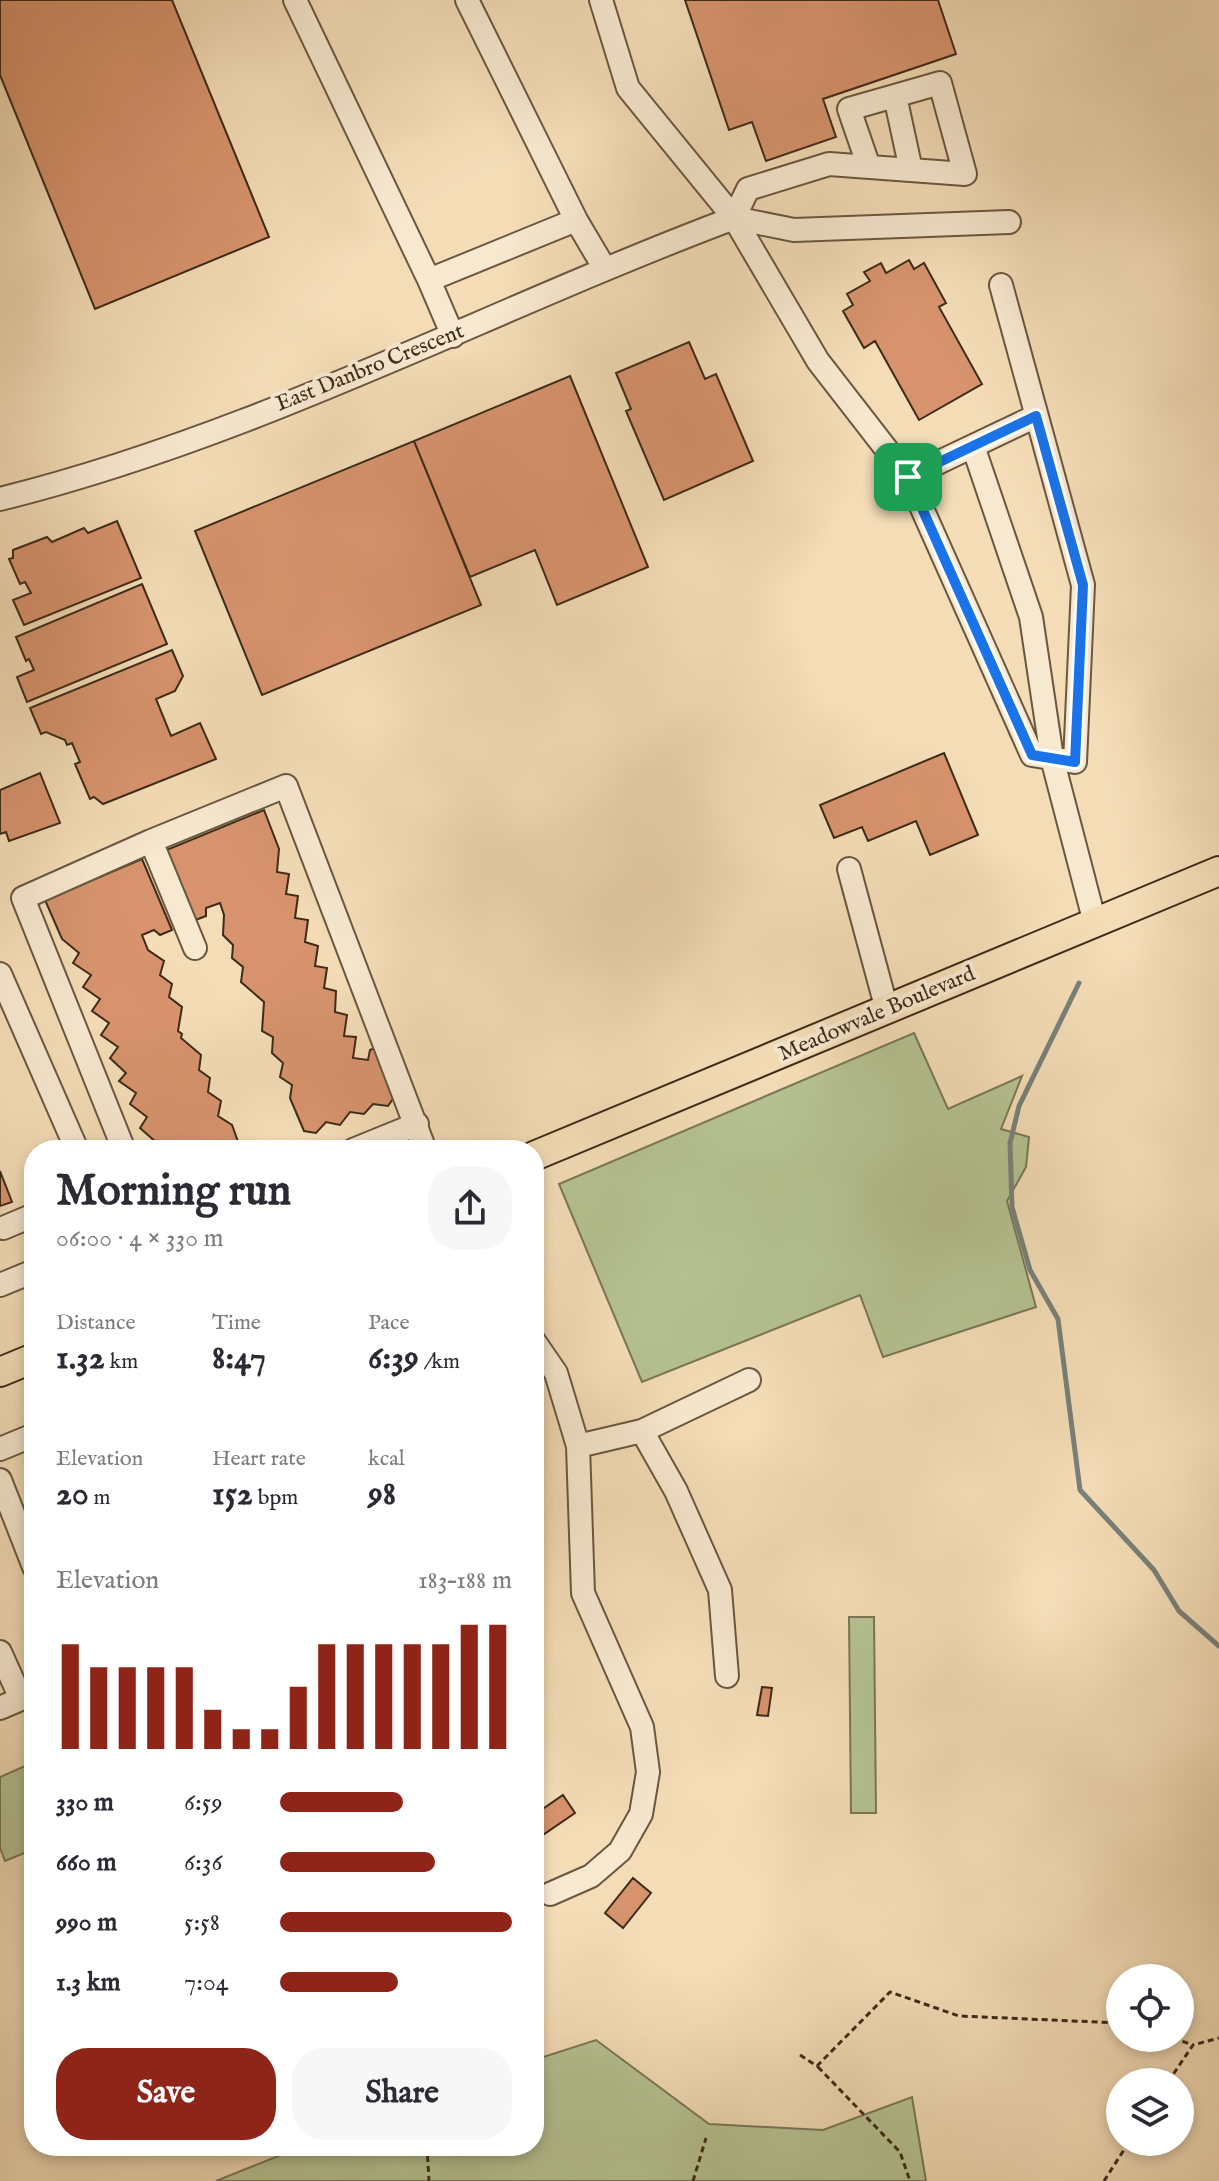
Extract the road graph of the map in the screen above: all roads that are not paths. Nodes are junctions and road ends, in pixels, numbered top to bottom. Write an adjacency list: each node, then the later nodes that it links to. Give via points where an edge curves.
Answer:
1 (295, 0): 11 (street)
2 (467, 0): 8 (street)
3 (601, 0): 7 (street, via 628,88)
4 (895, 96): 5 (street, via 849,109); 6 (street); 6 (street, via 940,83 965,174)
5 (869, 167): 6 (street); 7 (street, via 829,164 748,189)
6 (911, 170)
7 (734, 218): 9 (street, via 794,230); 10 (street, East Danbro Crescent); 16 (street, via 818,361)
8 (576, 220): 10 (street); 11 (street)
9 (1009, 222)
10 (605, 269): 13 (street, East Danbro Crescent)
11 (429, 280): 13 (street)
12 (1001, 285): 14 (street)
13 (453, 336): 17 (street, East Danbro Crescent, via 139,460)
14 (1036, 416): 15 (street); 18 (street, via 1083,585 1075,762)
15 (973, 446): 16 (street); 18 (street, via 1031,617)
16 (908, 477): 18 (street, via 1032,755)
17 (0, 499)
18 (1052, 758): 22 (street)
19 (151, 841): 23 (street); 26 (street, via 286,786); 28 (street, via 23,898)
20 (849, 869): 25 (street)
21 (1219, 871): 22 (main road, Meadowvale Boulevard)
22 (1095, 923): 25 (main road, Meadowvale Boulevard)
23 (195, 948)
24 (0, 974): 27 (street)
25 (887, 1010): 31 (main road, Meadowvale Boulevard)
26 (417, 1124): 29 (street); 30 (street)
27 (73, 1140)
28 (120, 1140)
29 (378, 1140)
30 (422, 1140)
31 (544, 1152)
32 (24, 1219): 33 (street)
33 (3, 1228)
34 (24, 1275): 35 (street)
35 (0, 1285)
36 (544, 1356): 42 (street, via 556,1373)
37 (24, 1362): 38 (main road)
38 (0, 1372)
39 (749, 1380): 40 (street)
40 (642, 1431): 42 (street); 47 (street, via 676,1491 720,1590)
41 (24, 1439): 43 (street)
42 (578, 1446): 49 (street, via 583,1593 642,1727 648,1772 641,1814 620,1851 591,1876)
43 (0, 1449)
44 (0, 1480): 45 (street)
45 (24, 1541)
46 (0, 1652): 48 (street, via 21,1699)
47 (727, 1676)
48 (0, 1708)
49 (550, 1894)

